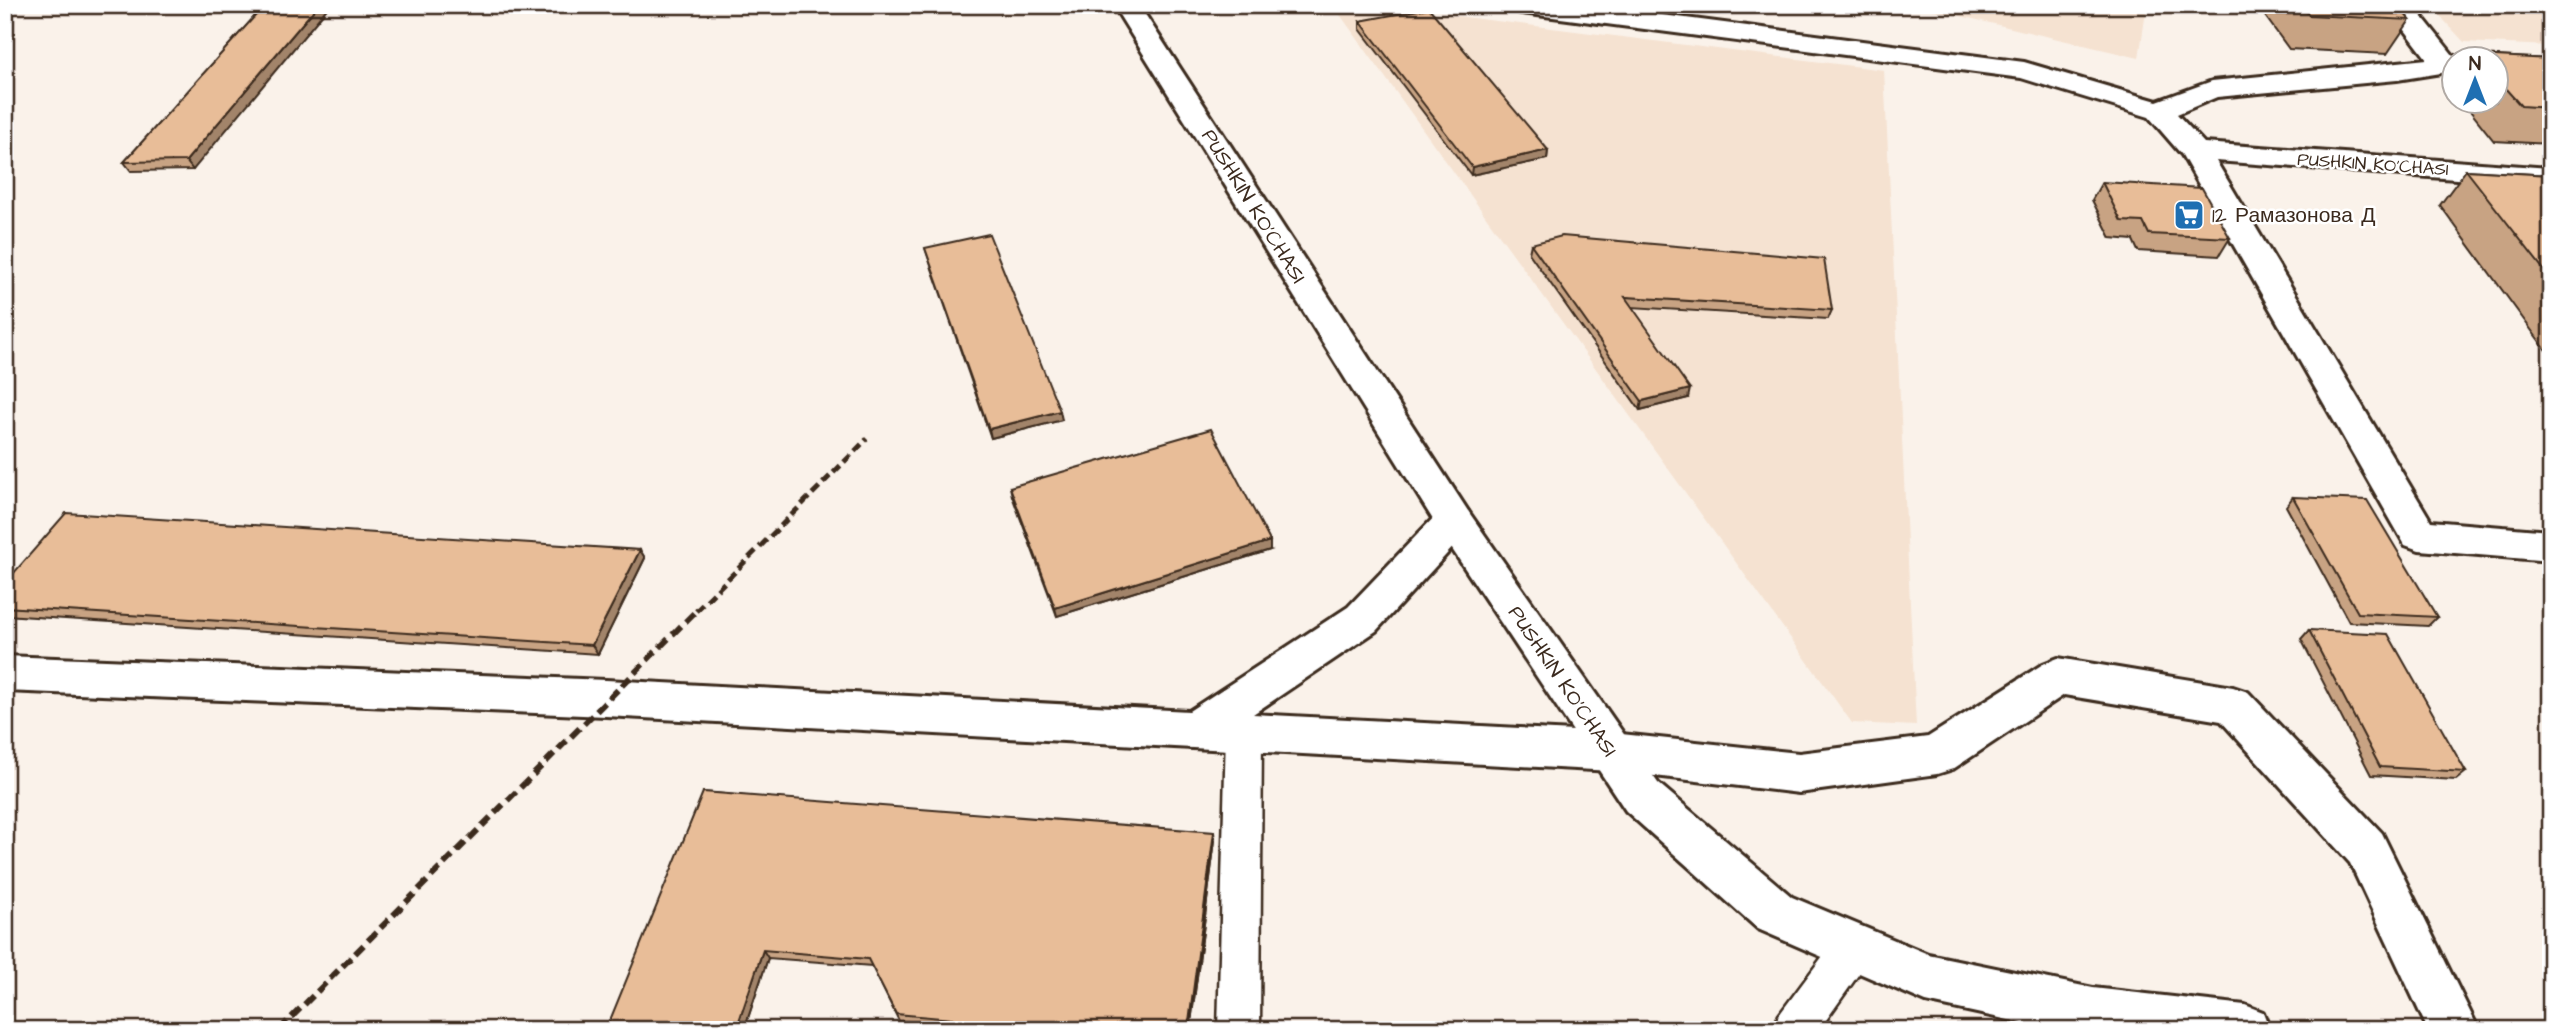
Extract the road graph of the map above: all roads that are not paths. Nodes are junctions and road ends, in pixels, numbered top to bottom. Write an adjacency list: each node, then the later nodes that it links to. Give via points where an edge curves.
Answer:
1 (1126, 5): 9 (street, PUSHKIN KO'CHASI)
2 (1522, 5): 6 (street, via 2024,71)
3 (2399, 5): 4 (street)
4 (2440, 53)
5 (2440, 65): 6 (street, via 2212,89)
6 (2159, 111): 7 (street)
7 (2195, 151): 8 (street, PUSHKIN KO'CHASI); 10 (street, via 2419,535)
8 (2551, 177)
9 (1454, 521): 12 (street, via 1362,619); 14 (street, PUSHKIN KO'CHASI)
10 (2551, 546)
11 (5, 673): 12 (street, via 606,698)
12 (1193, 730): 13 (street)
13 (1244, 733): 14 (street); 16 (lane)
14 (1612, 752): 15 (street, PUSHKIN KO'CHASI, via 1642,797 1775,913); 19 (street, via 1800,773 1937,755 2058,676 2233,705 2366,848)
15 (1854, 947): 17 (lane); 18 (street, PUSHKIN KO'CHASI, via 1926,978 2093,1013)
16 (1239, 1030)
17 (1794, 1030)
18 (2245, 1030)
19 (2454, 1030)

